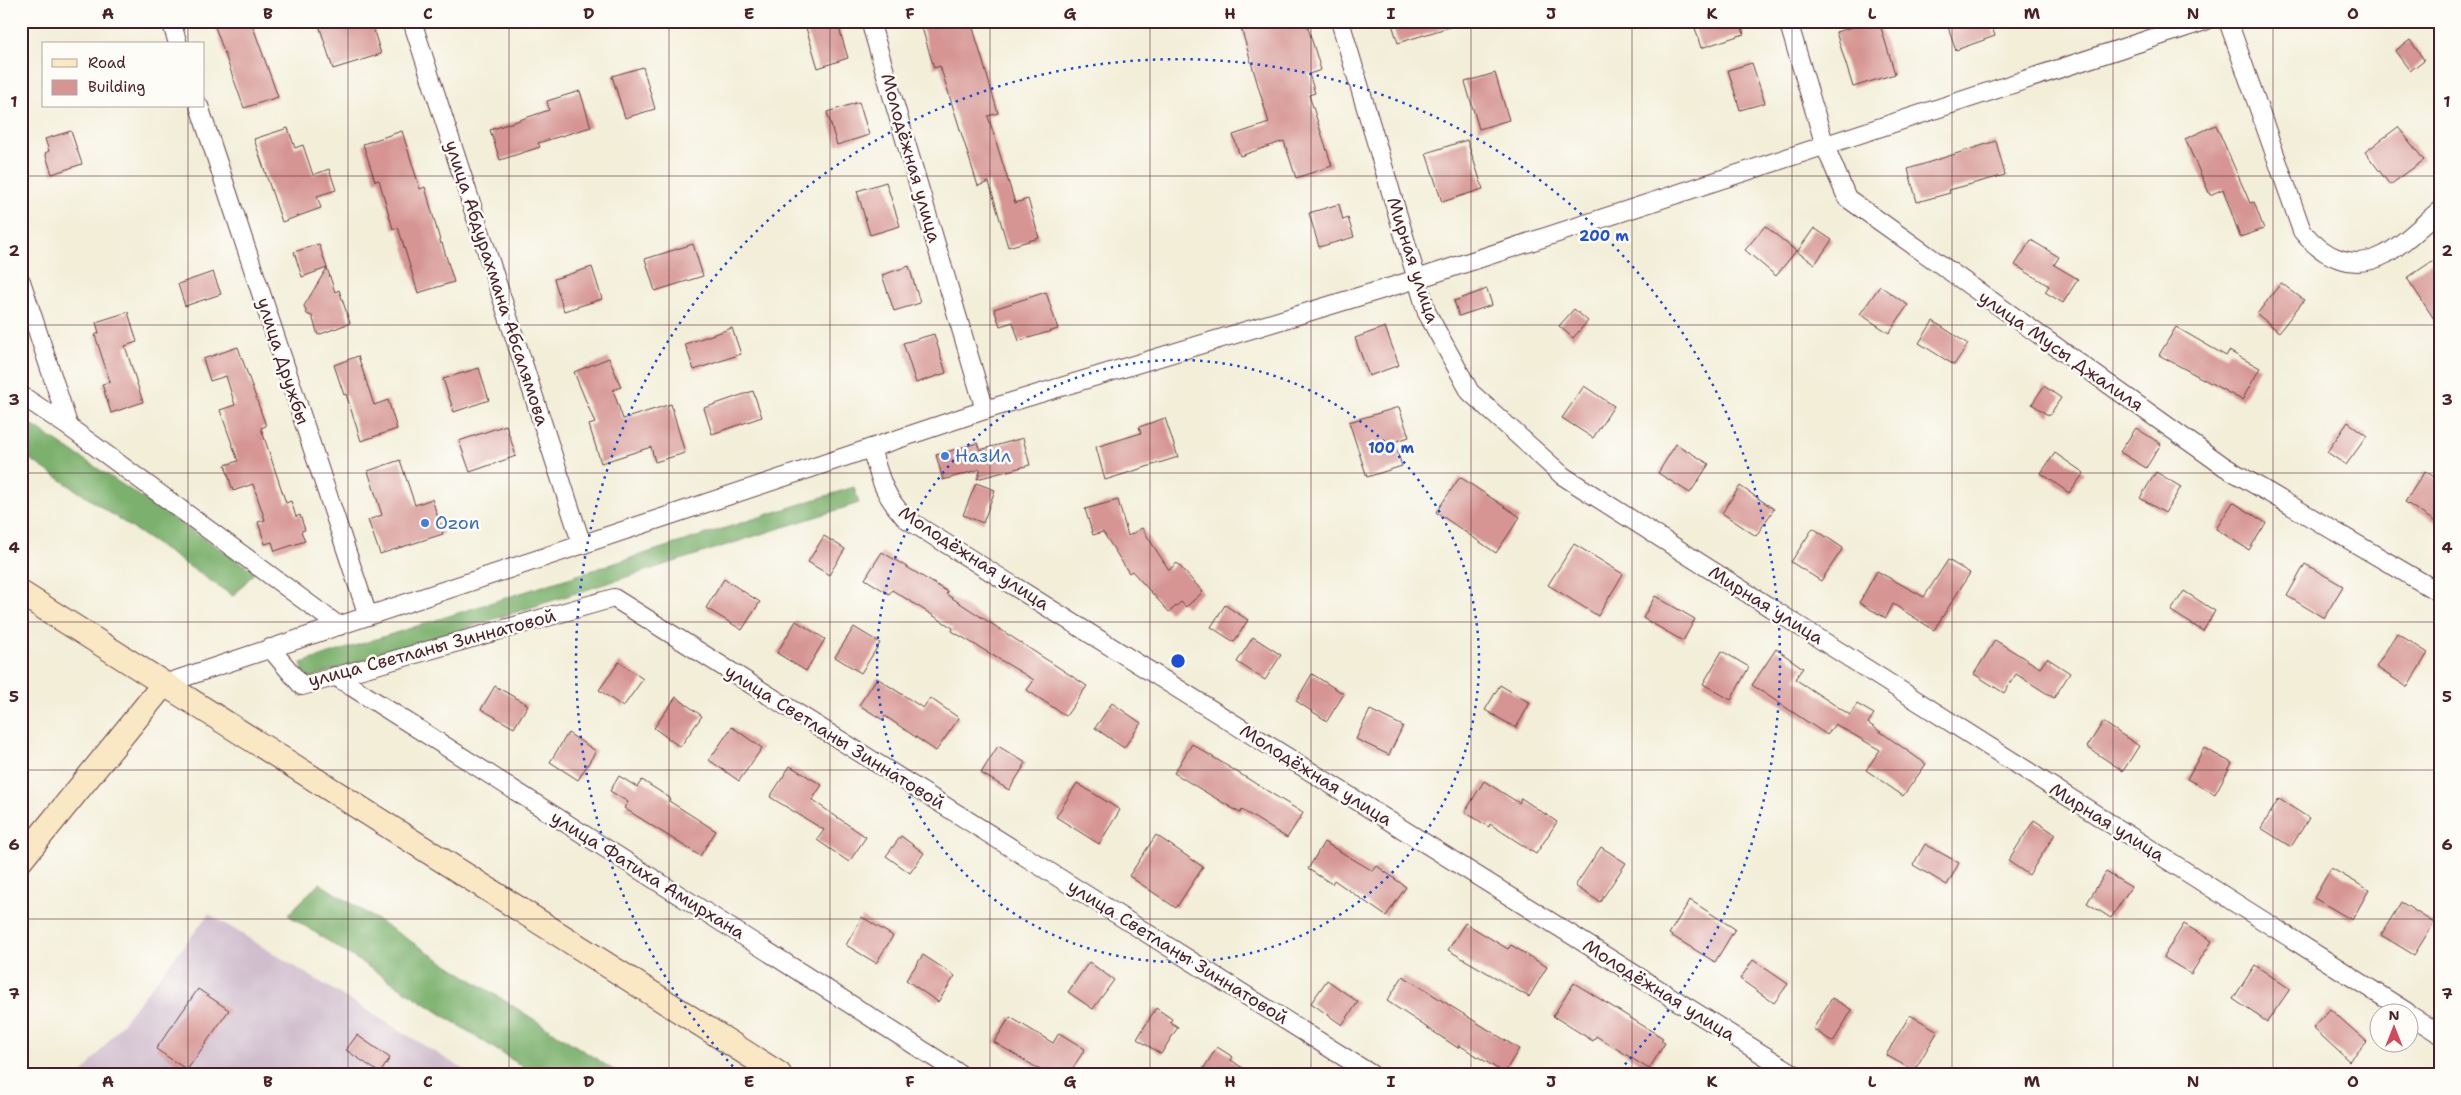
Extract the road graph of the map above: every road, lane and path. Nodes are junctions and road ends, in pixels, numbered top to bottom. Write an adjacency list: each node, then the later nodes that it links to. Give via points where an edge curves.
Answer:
1 (171, 21): 8 (street)
2 (412, 21): 18 (street, улица Абдурахмана Абсалямова)
3 (870, 21): 15 (street, Молодёжная улица)
4 (1340, 21): 12 (street, Мирная улица)
5 (1788, 21): 10 (street, улица Мусы Джалиля)
6 (2205, 21): 10 (street)
7 (2228, 21): 11 (street, via 2302,231 2316,247 2340,260 2364,262 2386,254)
8 (177, 42)
9 (200, 108): 21 (street, улица Дружбы)
10 (1825, 146): 12 (street); 20 (street, улица Мусы Джалиля, via 1847,198 2225,467)
11 (2440, 210)
12 (1417, 279): 15 (street); 27 (street, Мирная улица, via 1427,313 1470,392 1563,476)
13 (21, 281): 16 (street)
14 (21, 395): 16 (street)
15 (984, 410): 17 (street)
16 (70, 428): 22 (street)
17 (872, 448): 18 (street); 33 (street, Молодёжная улица, via 890,502 905,518)
18 (582, 544): 21 (street)
19 (21, 593): 25 (street)
20 (2440, 593)
21 (368, 616): 22 (street)
22 (339, 626): 23 (street)
23 (270, 648): 24 (street, улица Светланы Зиннатовой, via 302,686); 25 (street)
24 (335, 676): 31 (street, улица Фатиха Амирхана); 32 (street, улица Светланы Зиннатовой, via 614,598)
25 (164, 684): 26 (street); 30 (street)
26 (21, 860)
27 (2391, 1002)
28 (2418, 1020): 29 (street, Мирная улица)
29 (2440, 1034)
30 (779, 1074)
31 (960, 1074)
32 (1371, 1074)
33 (1794, 1074)

